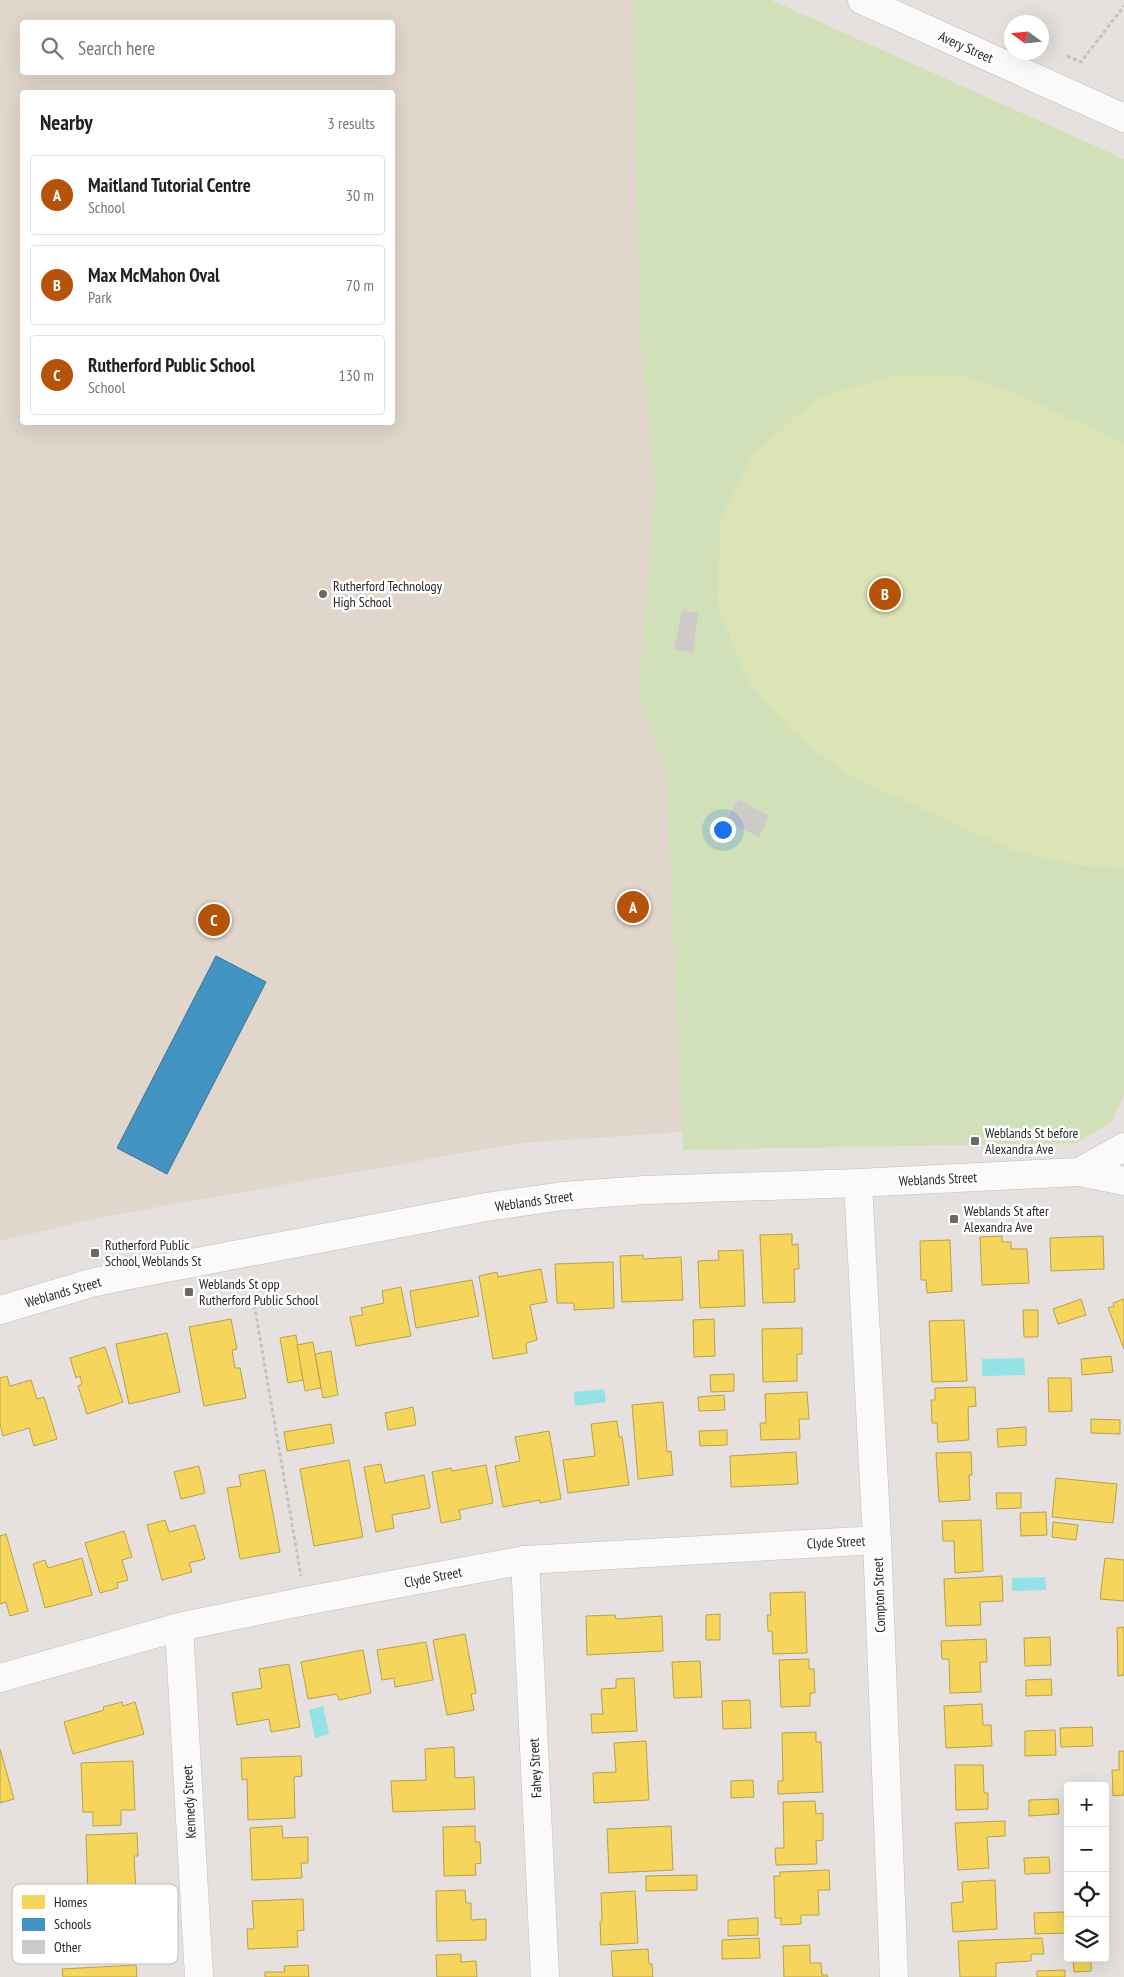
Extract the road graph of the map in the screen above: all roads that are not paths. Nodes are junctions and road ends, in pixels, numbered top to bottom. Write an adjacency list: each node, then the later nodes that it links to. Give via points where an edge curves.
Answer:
1 (862, 0): 2 (street, Avery Street)
2 (1124, 118)
3 (1124, 1146): 4 (street, Weblands Street)
4 (1079, 1172): 5 (street, Weblands Street); 6 (street, Weblands Street)
5 (1124, 1181)
6 (858, 1183): 7 (street, Weblands Street, via 645,1190 563,1196 486,1207 119,1276); 8 (street, Compton Street)
7 (0, 1310)
8 (876, 1540): 9 (street, Clyde Street); 14 (street, Compton Street)
9 (525, 1560): 10 (street, Clyde Street); 13 (street, Fahey Street)
10 (179, 1628): 11 (street, Clyde Street); 12 (street, Kennedy Street)
11 (0, 1678)
12 (199, 1977)
13 (545, 1977)
14 (894, 1977)

